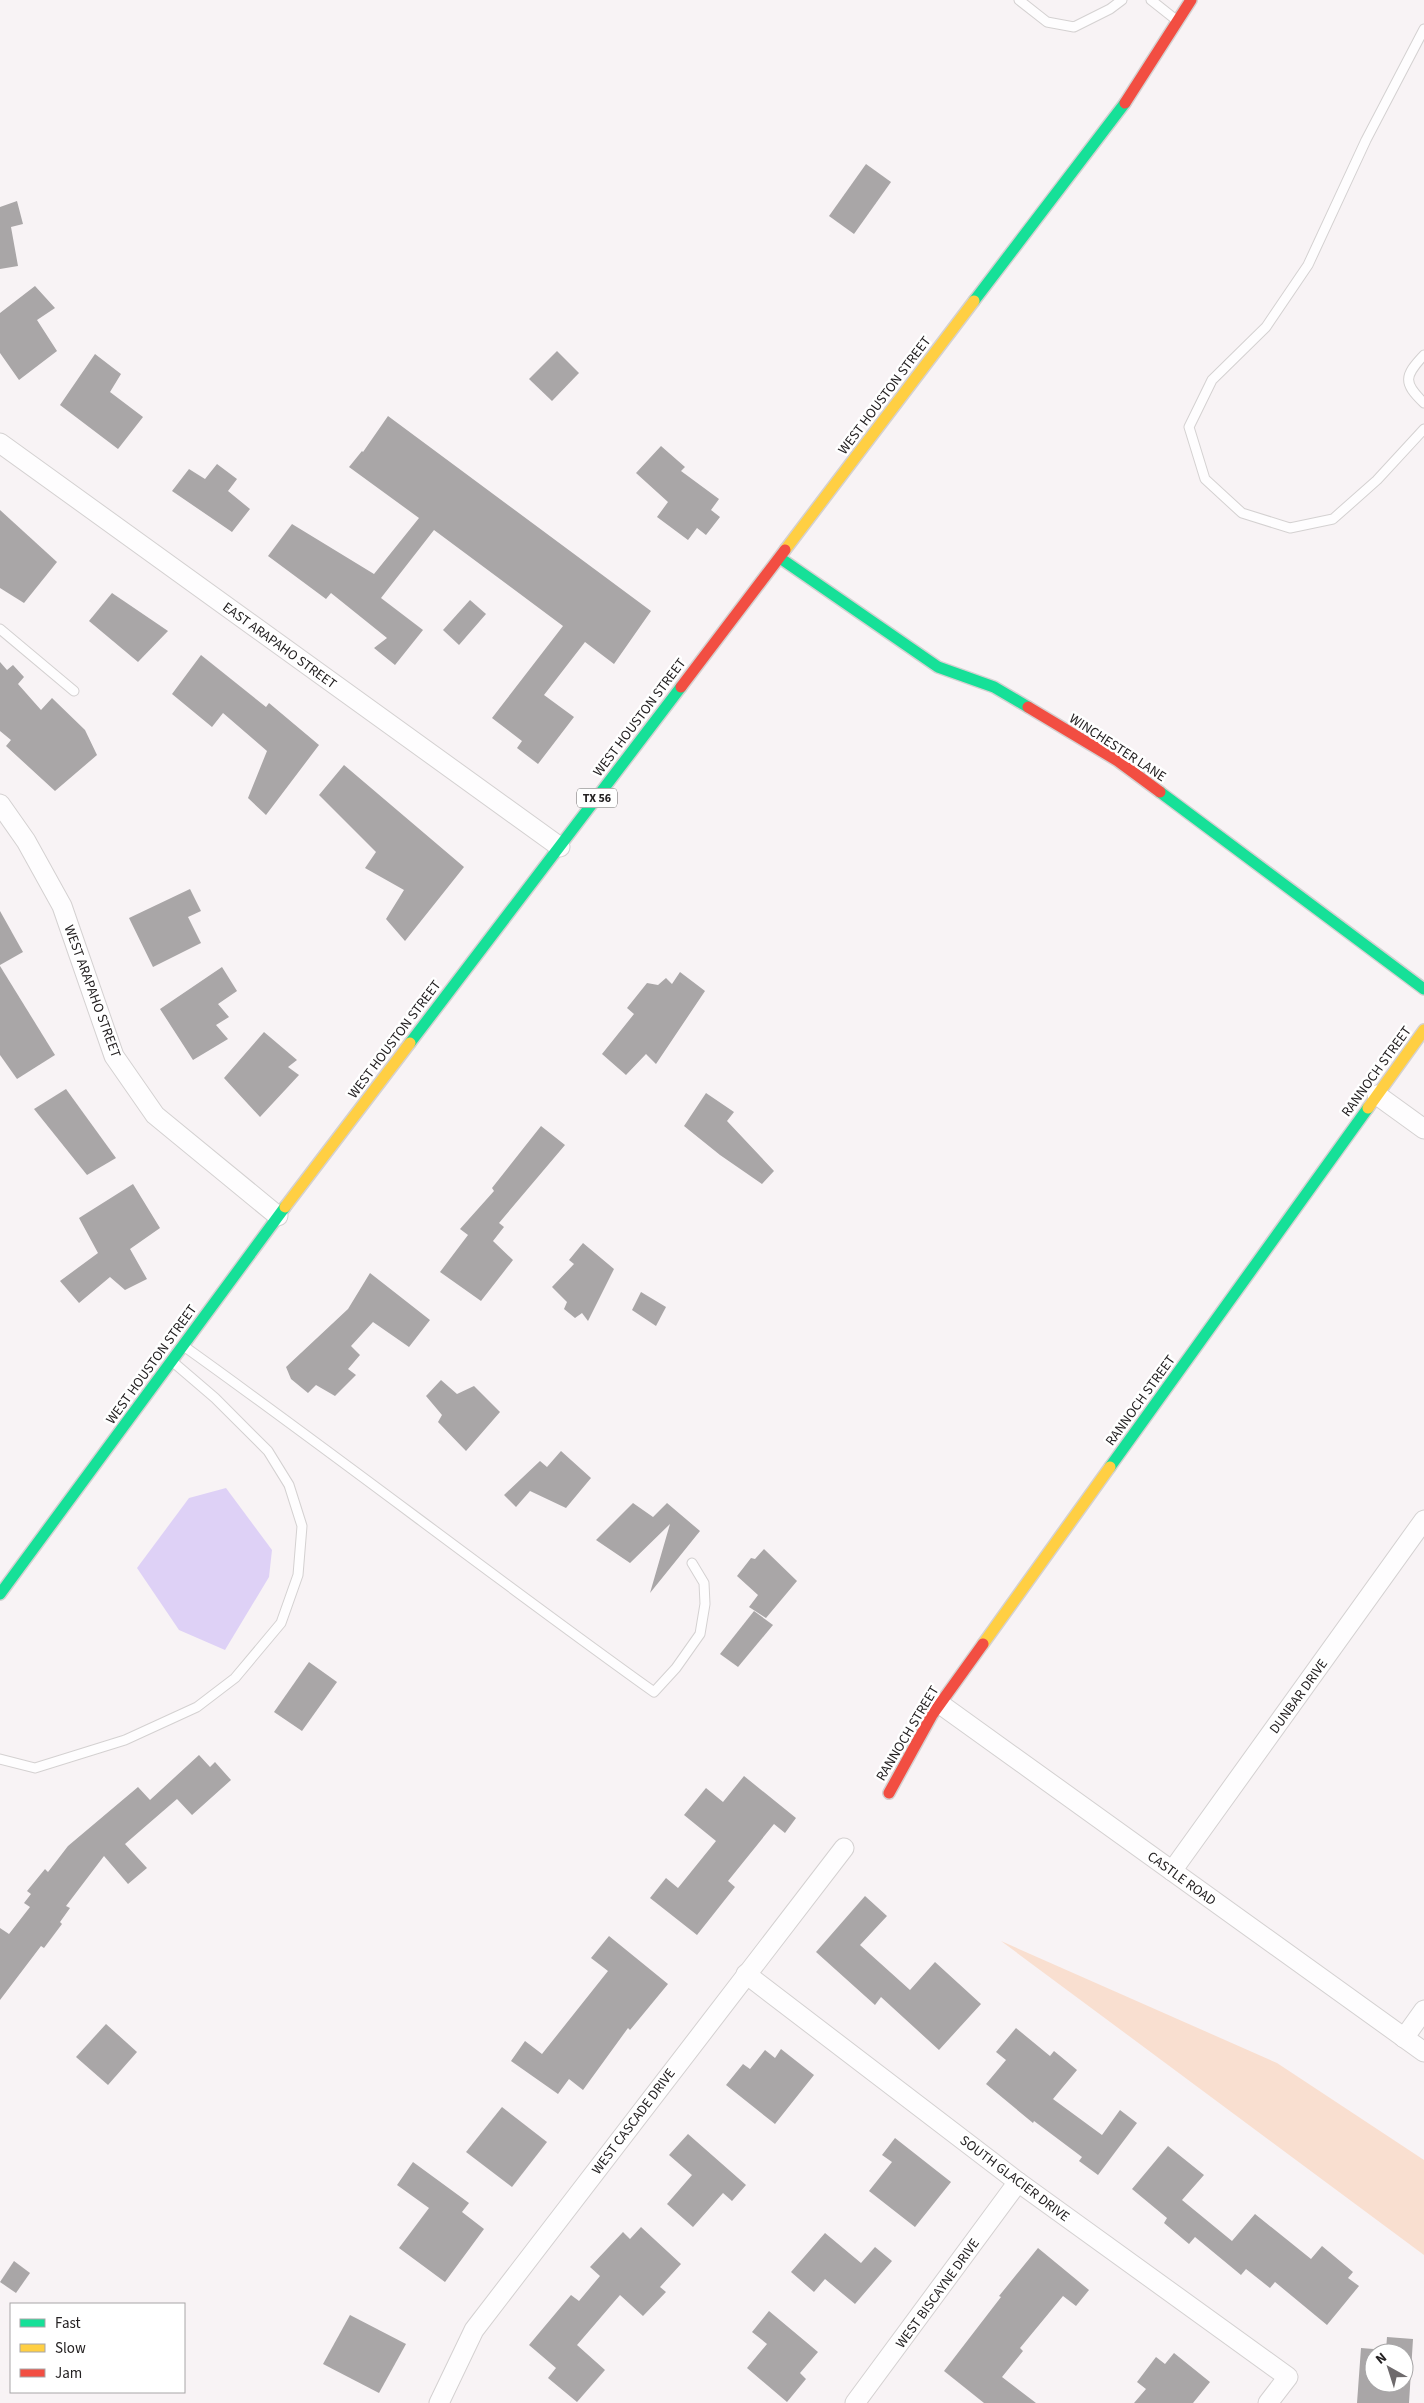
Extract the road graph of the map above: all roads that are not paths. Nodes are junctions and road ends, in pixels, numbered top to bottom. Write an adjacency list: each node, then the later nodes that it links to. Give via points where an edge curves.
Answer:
1 (1019, 0): 2 (lane, via 1047,22 1074,27)
2 (1122, 0)
3 (1151, 0): 5 (lane)
4 (1191, 0): 5 (main road, WEST HOUSTON STREET / TX 56)
5 (1177, 20): 11 (main road, WEST HOUSTON STREET / TX 56, via 1125,103)
6 (1424, 29): 9 (lane, via 1366,140 1308,265 1266,327 1212,380 1189,428 1205,479 1242,513 1290,528 1332,519 1377,480)
7 (1424, 355): 8 (lane, via 1411,368 1407,380 1411,391)
8 (1424, 403)
9 (1424, 429)
10 (0, 443): 15 (street, EAST ARAPAHO STREET)
11 (780, 558): 15 (main road, WEST HOUSTON STREET / TX 56); 16 (main road, WINCHESTER LANE, via 938,667 994,687 1118,761)
12 (0, 629): 13 (lane)
13 (74, 692)
14 (0, 804): 20 (street, WEST ARAPAHO STREET, via 26,841 62,906 114,1056 155,1114)
15 (560, 847): 20 (main road, WEST HOUSTON STREET / TX 56)
16 (1424, 989)
17 (1424, 1030): 18 (main road, RANNOCH STREET)
18 (1377, 1095): 19 (street); 26 (main road, RANNOCH STREET)
19 (1424, 1129)
20 (278, 1216): 21 (main road, WEST HOUSTON STREET / TX 56)
21 (183, 1345): 22 (main road, WEST HOUSTON STREET / TX 56); 24 (lane, via 654,1692 700,1634 705,1604 704,1583)
22 (172, 1361): 25 (main road, WEST HOUSTON STREET / TX 56); 27 (lane, via 268,1451 289,1485 302,1526 298,1575 281,1623 235,1678 197,1707 126,1740 35,1768)
23 (1424, 1520): 30 (street, DUNBAR DRIVE)
24 (692, 1563)
25 (0, 1594)
26 (940, 1704): 28 (main road, RANNOCH STREET); 30 (street, CASTLE ROAD)
27 (0, 1759)
28 (889, 1793)
29 (844, 1848): 31 (street, WEST CASCADE DRIVE)
30 (1172, 1871): 33 (street, CASTLE ROAD)
31 (746, 1974): 35 (street, SOUTH GLACIER DRIVE); 36 (street, WEST CASCADE DRIVE, via 474,2330)
32 (1424, 2010): 33 (street)
33 (1404, 2038): 34 (street, CASTLE ROAD)
34 (1424, 2052)
35 (1018, 2182): 37 (street, WEST BISCAYNE DRIVE); 38 (street, SOUTH GLACIER DRIVE, via 1288,2377)
36 (439, 2403)
37 (855, 2403)
38 (1268, 2403)

